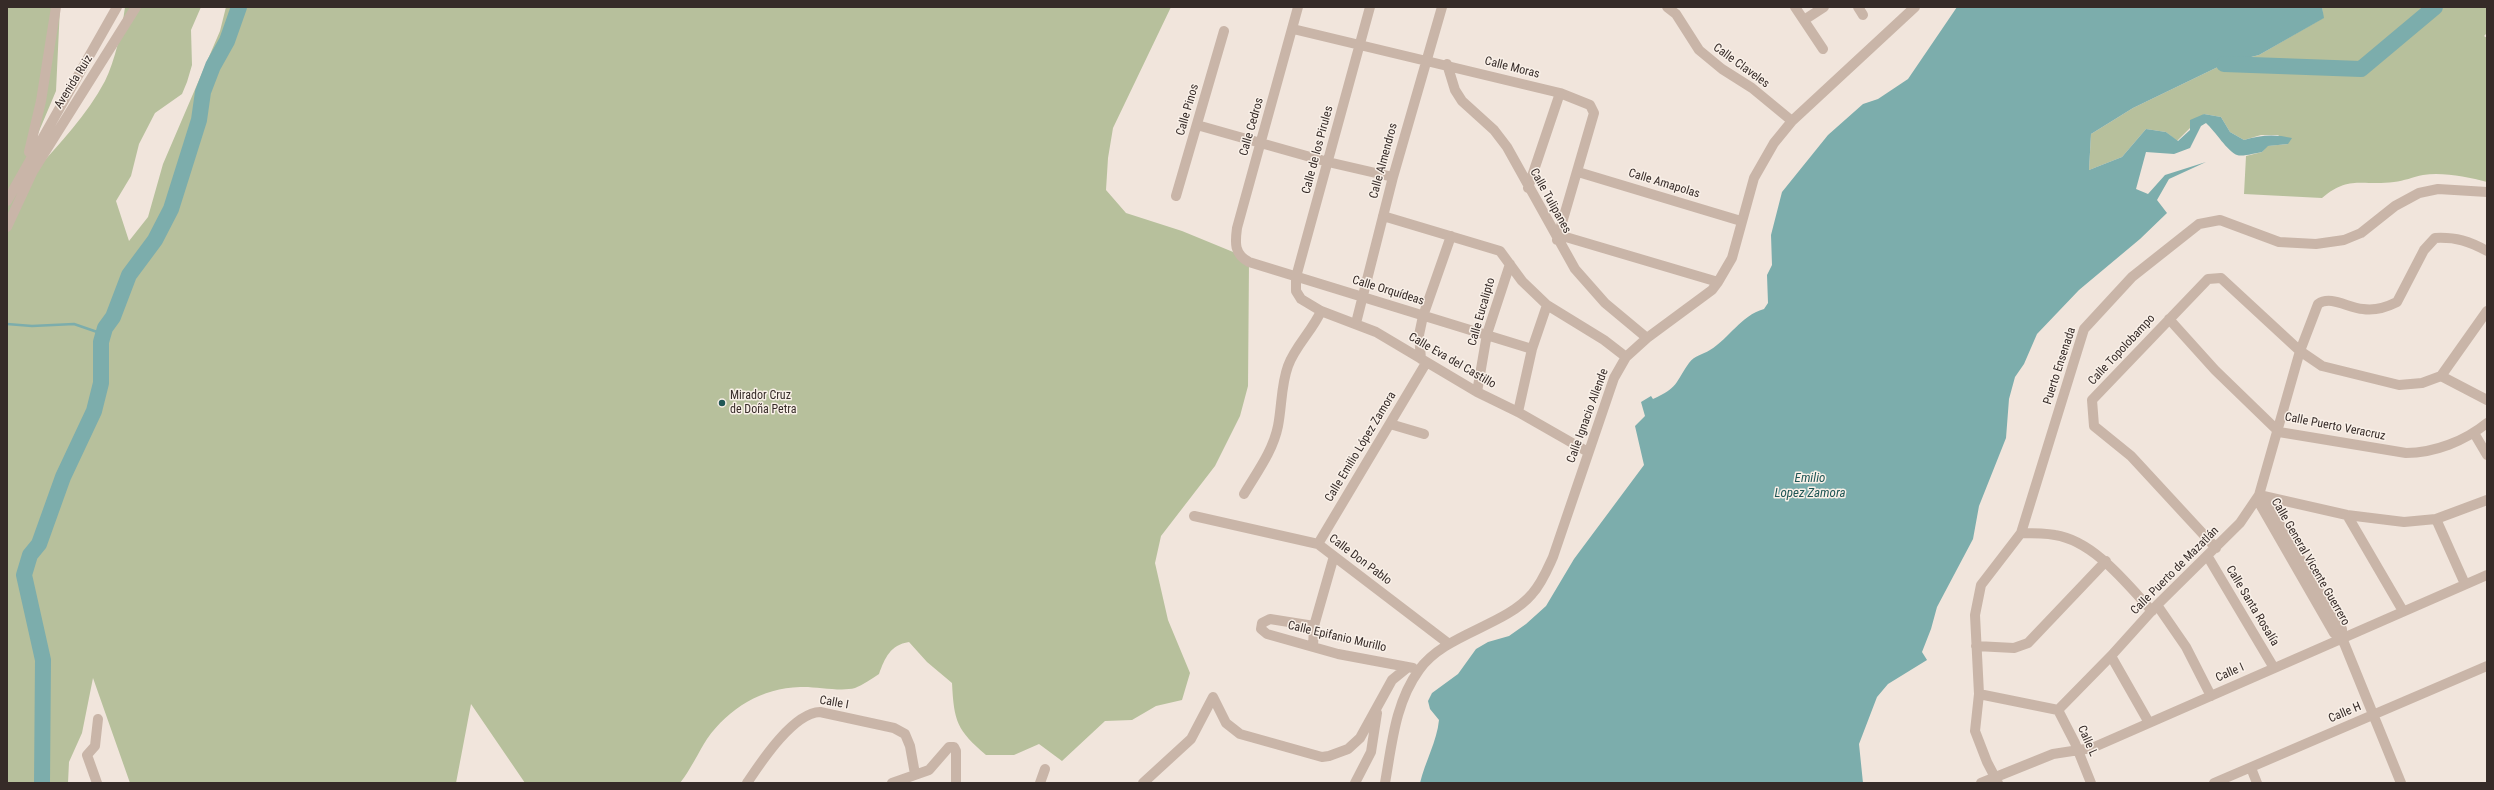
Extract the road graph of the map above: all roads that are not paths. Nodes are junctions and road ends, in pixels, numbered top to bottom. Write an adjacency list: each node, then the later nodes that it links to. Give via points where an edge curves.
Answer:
1 (56, 7): 23 (street, via 41,101)
2 (117, 7): 23 (street, Avenida Ruiz)
3 (136, 7): 24 (street, Avenida Ruiz)
4 (1298, 7): 12 (street, Calle Cedros)
5 (1370, 7): 14 (street, Calle de los Pirules)
6 (1442, 7): 16 (street, Calle Almendros)
7 (1667, 7): 19 (street, Calle Claveles, via 1676,14 1699,50)
8 (1795, 7): 11 (street)
9 (1824, 7): 11 (street)
10 (1915, 7): 19 (street, Calle Ignacio Allende)
11 (1804, 20): 15 (street)
12 (1293, 29): 14 (street, Calle Moras); 21 (street, Calle Cedros)
13 (1224, 31): 20 (street, Calle Pinos)
14 (1360, 43): 16 (street, Calle Moras); 22 (street, Calle de los Pirules)
15 (1823, 49)
16 (1425, 61): 17 (street, Calle Moras); 26 (street, Calle Almendros)
17 (1447, 64): 18 (street, Calle Moras); 27 (street, Calle Tulipanes, via 1455,90 1462,101 1494,130 1507,148)
18 (1560, 93): 25 (street, Calle Moras, via 1594,109); 27 (street)
19 (1792, 121): 32 (street, Calle Ignacio Allende, via 1762,161 1754,178)
20 (1197, 125): 21 (street); 29 (street, Calle Pinos)
21 (1261, 144): 22 (street); 37 (street, Calle Cedros, via 1237,228 1235,244)
22 (1328, 162): 26 (street); 39 (street, Calle de los Pirules)
23 (27, 163): 24 (street); 30 (street)
24 (33, 171): 33 (street, Avenida Ruiz)
25 (1578, 172): 32 (street, Calle Amapolas); 35 (street, Calle Moras)
26 (1393, 176): 31 (street, Calle Almendros)
27 (1528, 188): 35 (street, Calle Tulipanes)
28 (2487, 192): 72 (street, Puerto Ensenada, via 2438,189 2419,193 2395,206 2361,233 2344,240 2316,244 2279,242 2220,220 2199,224 2132,278 2084,329)
29 (1176, 196)
30 (7, 201)
31 (1383, 216): 34 (street); 41 (street, Calle Almendros)
32 (1742, 221): 40 (street, Calle Ignacio Allende, via 1732,258)
33 (7, 227)
34 (1451, 236): 38 (street, via 1500,251); 46 (street)
35 (1558, 237): 40 (street); 50 (street, Calle Tulipanes, via 1589,286)
36 (2487, 251): 52 (street, Calle Puerto de Mazatlán, via 2468,241 2452,237 2435,238 2424,250 2397,302 2375,309 2362,309 2323,300 2318,304)
37 (1238, 254): 39 (street, Calle Orquídeas, via 1249,262)
38 (1510, 264): 43 (street, via 1522,281); 49 (street, Calle Eucalipto)
39 (1296, 277): 41 (street, Calle Orquídeas); 42 (street, Calle de los Pirules, via 1296,291)
40 (1718, 282): 50 (street, Calle Ignacio Allende, via 1712,290)
41 (1363, 297): 46 (street, Calle Orquídeas); 48 (street, Calle Almendros)
42 (1301, 299): 44 (street, Calle Eva del Castillo)
43 (1547, 306): 51 (street); 53 (street, via 1604,340)
44 (1321, 311): 48 (street, Calle Eva del Castillo); 66 (street, via 1316,324 1289,363 1283,378 1278,426 1272,446)
45 (2487, 311): 55 (street)
46 (1424, 316): 49 (street, Calle Orquídeas); 54 (street, via 1419,335)
47 (2169, 319): 52 (street, Calle Topolobampo, via 2208,279 2221,278); 61 (street, Calle Puerto Veracruz, via 2215,370); 74 (street, Calle Topolobampo, via 2092,400 2094,426 2132,456)
48 (1356, 323): 54 (street, Calle Eva del Castillo)
49 (1488, 334): 51 (street, Calle Orquídeas); 56 (street, Calle Eucalipto)
50 (1647, 338): 53 (street, Calle Ignacio Allende)
51 (1532, 349): 58 (street)
52 (2300, 351): 55 (street, Calle Topolobampo, via 2322,366 2398,385 2422,383); 61 (street, Calle Puerto de Mazatlán)
53 (1626, 357): 64 (street, Calle Ignacio Allende, via 1614,378)
54 (1424, 361): 56 (street, Calle Eva del Castillo); 60 (street, Calle Emilio López Zamora)
55 (2441, 376): 57 (street)
56 (1477, 392): 58 (street, Calle Eva del Castillo)
57 (2487, 400)
58 (1518, 412): 64 (street, Calle Eva del Castillo)
59 (2487, 423): 62 (street, Calle Puerto Veracruz)
60 (1390, 424): 63 (street); 73 (street, Calle Emilio López Zamora)
61 (2279, 432): 62 (street, Calle Puerto Veracruz, via 2406,453 2429,451); 67 (street, Calle Puerto de Mazatlán)
62 (2474, 433): 65 (street)
63 (1424, 434)
64 (1588, 452): 84 (street, Calle Ignacio Allende, via 1553,557 1542,581 1531,595 1512,609)
65 (2487, 455)
66 (1244, 494)
67 (2259, 495): 69 (street); 74 (street, Calle Puerto de Mazatlán, via 2240,523); 83 (street, Calle General Vicente Guerrero, via 2267,502 2342,629)
68 (2487, 500): 71 (street)
69 (2347, 515): 71 (street, via 2404,522); 81 (street)
70 (1194, 516): 73 (street, Calle Don Pablo)
71 (2436, 519): 79 (street)
72 (2022, 533): 77 (street, via 2067,538); 85 (street, Puerto Ensenada, via 1981,585 1975,615)
73 (1318, 544): 75 (street, Calle Don Pablo)
74 (2216, 548): 76 (street, Calle Puerto de Mazatlán)
75 (1334, 556): 82 (street); 84 (street, Calle Don Pablo)
76 (2208, 557): 80 (street, Calle Puerto de Mazatlán); 90 (street, Calle Santa Rosalía)
77 (2106, 561): 80 (street); 85 (street, via 2028,643 2014,648)
78 (2487, 576): 79 (street, Calle I)
79 (2465, 584): 81 (street, Calle I)
80 (2154, 608): 87 (street, Calle Puerto de Mazatlán); 93 (street, via 2186,647)
81 (2403, 611): 83 (street, Calle I)
82 (1314, 626): 86 (street); 86 (street, Calle Epifanio Murillo, via 1270,619 1262,623 1261,629 1267,634)
83 (2342, 638): 90 (street, Calle I); 96 (street, Calle General Vicente Guerrero)
84 (1449, 644): 91 (street, Calle Ignacio Allende)
85 (1976, 646): 92 (street, Puerto Ensenada)
86 (1313, 647): 89 (street, Calle Epifanio Murillo)
87 (2111, 656): 95 (street, Calle Puerto de Mazatlán); 98 (street)
88 (2487, 666): 96 (street, Calle H)
89 (1408, 667): 91 (street, Calle Epifanio Murillo); 94 (street, via 1392,680)
90 (2274, 668): 93 (street, Calle I)
91 (1419, 669): 111 (street, Calle Ignacio Allende, via 1399,713)
92 (1979, 694): 95 (street); 103 (street, Puerto Ensenada, via 1975,731 1986,762)
93 (2211, 696): 98 (street, Calle I)
94 (1378, 707): 109 (street, via 1360,738 1348,749 1322,757 1240,734 1226,724 1213,697 1191,739); 110 (street, via 1371,752)
95 (2058, 710): 99 (street, Calle L)
96 (2372, 716): 100 (street, Calle H); 116 (street, Calle General Vicente Guerrero)
97 (98, 719): 104 (street, via 95,746 87,755)
98 (2148, 721): 99 (street, Calle I, via 2092,748)
99 (2078, 751): 103 (street, Calle I, via 2053,754); 113 (street, Calle L)
100 (2251, 768): 114 (street, Calle H); 115 (street)
101 (1045, 769): 108 (street)
102 (915, 774): 105 (street, Calle I, via 906,734 894,728 811,712 772,749); 106 (street); 107 (street, via 929,770 946,749 954,747)
103 (1997, 780): 112 (street, Calle I)
104 (97, 783)
105 (746, 783)
106 (892, 783)
107 (956, 783)
108 (1040, 783)
109 (1143, 783)
110 (1355, 783)
111 (1385, 783)
112 (1981, 783)
113 (2091, 783)
114 (2214, 783)
115 (2257, 783)
116 (2401, 783)

